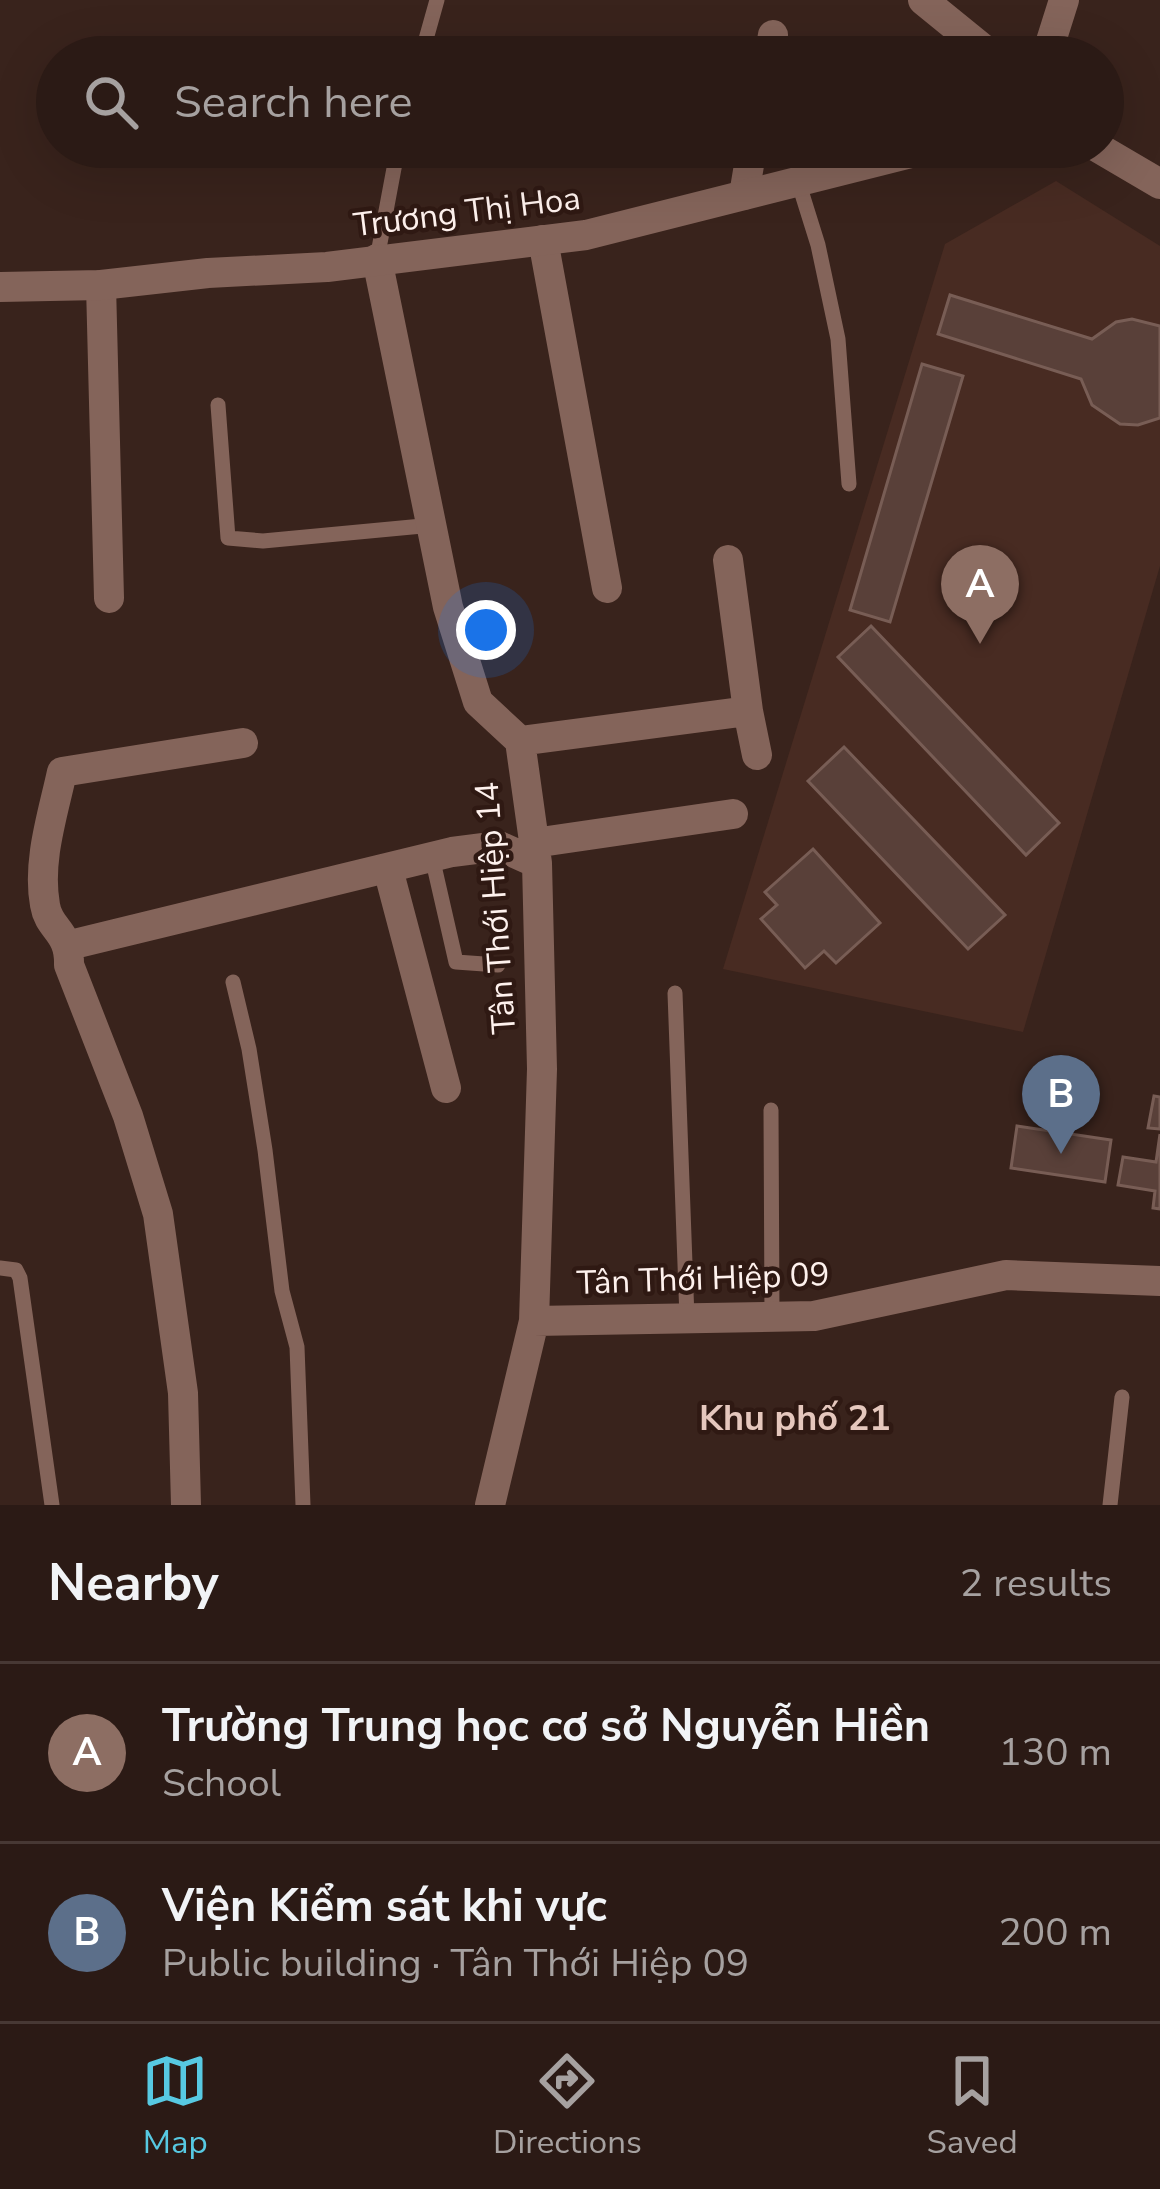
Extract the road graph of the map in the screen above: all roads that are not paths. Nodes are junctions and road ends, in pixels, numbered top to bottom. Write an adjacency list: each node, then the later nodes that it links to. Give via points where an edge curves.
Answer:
1 (437, 0): 4 (lane)
2 (923, 0): 5 (street)
3 (1064, 0): 6 (street)
4 (427, 36)
5 (967, 36)
6 (1053, 36)
7 (1124, 163): 12 (street)
8 (394, 168): 15 (lane)
9 (748, 168): 13 (street)
10 (850, 168): 11 (street, Trương Thị Hoa)
11 (798, 181): 13 (street, Trương Thị Hoa); 19 (lane, via 838,339)
12 (1160, 184)
13 (743, 195): 14 (street, Trương Thị Hoa)
14 (543, 240): 15 (street, Trương Thị Hoa); 22 (street)
15 (377, 260): 16 (street, Trương Thị Hoa); 20 (street, Tân Thới Hiệp 14)
16 (101, 285): 17 (street, Trương Thị Hoa); 23 (street)
17 (0, 287)
18 (218, 405): 20 (lane, via 228,538)
19 (849, 484)
20 (434, 525): 25 (street, Tân Thới Hiệp 14, via 448,607 478,702)
21 (728, 560): 24 (street)
22 (607, 588)
23 (109, 598)
24 (748, 711): 25 (street); 27 (street)
25 (520, 741): 29 (street, Tân Thới Hiệp 14)
26 (243, 743): 32 (street, via 62,772 45,850 45,908)
27 (757, 755)
28 (733, 814): 29 (street)
29 (535, 853): 30 (street, via 499,846); 42 (street, Tân Thới Hiệp 14, via 542,1069)
30 (432, 857): 31 (street); 33 (lane, via 457,962)
31 (388, 868): 32 (street); 36 (street)
32 (70, 945): 45 (street, via 69,964 158,1214 183,1393)
33 (498, 965)
34 (232, 982): 46 (lane, via 297,1347)
35 (675, 993): 41 (lane)
36 (446, 1088)
37 (771, 1110): 40 (lane)
38 (0, 1268): 44 (lane, via 20,1278)
39 (1160, 1281): 40 (street, Tân Thới Hiệp 09, via 1006,1275 814,1316)
40 (772, 1317): 41 (street, Tân Thới Hiệp 09)
41 (687, 1318): 42 (street, Tân Thới Hiệp 09)
42 (534, 1321): 47 (street, Tân Thới Hiệp 14)
43 (1122, 1396): 48 (lane)
44 (52, 1505)
45 (186, 1505)
46 (303, 1505)
47 (490, 1505)
48 (1110, 1505)

